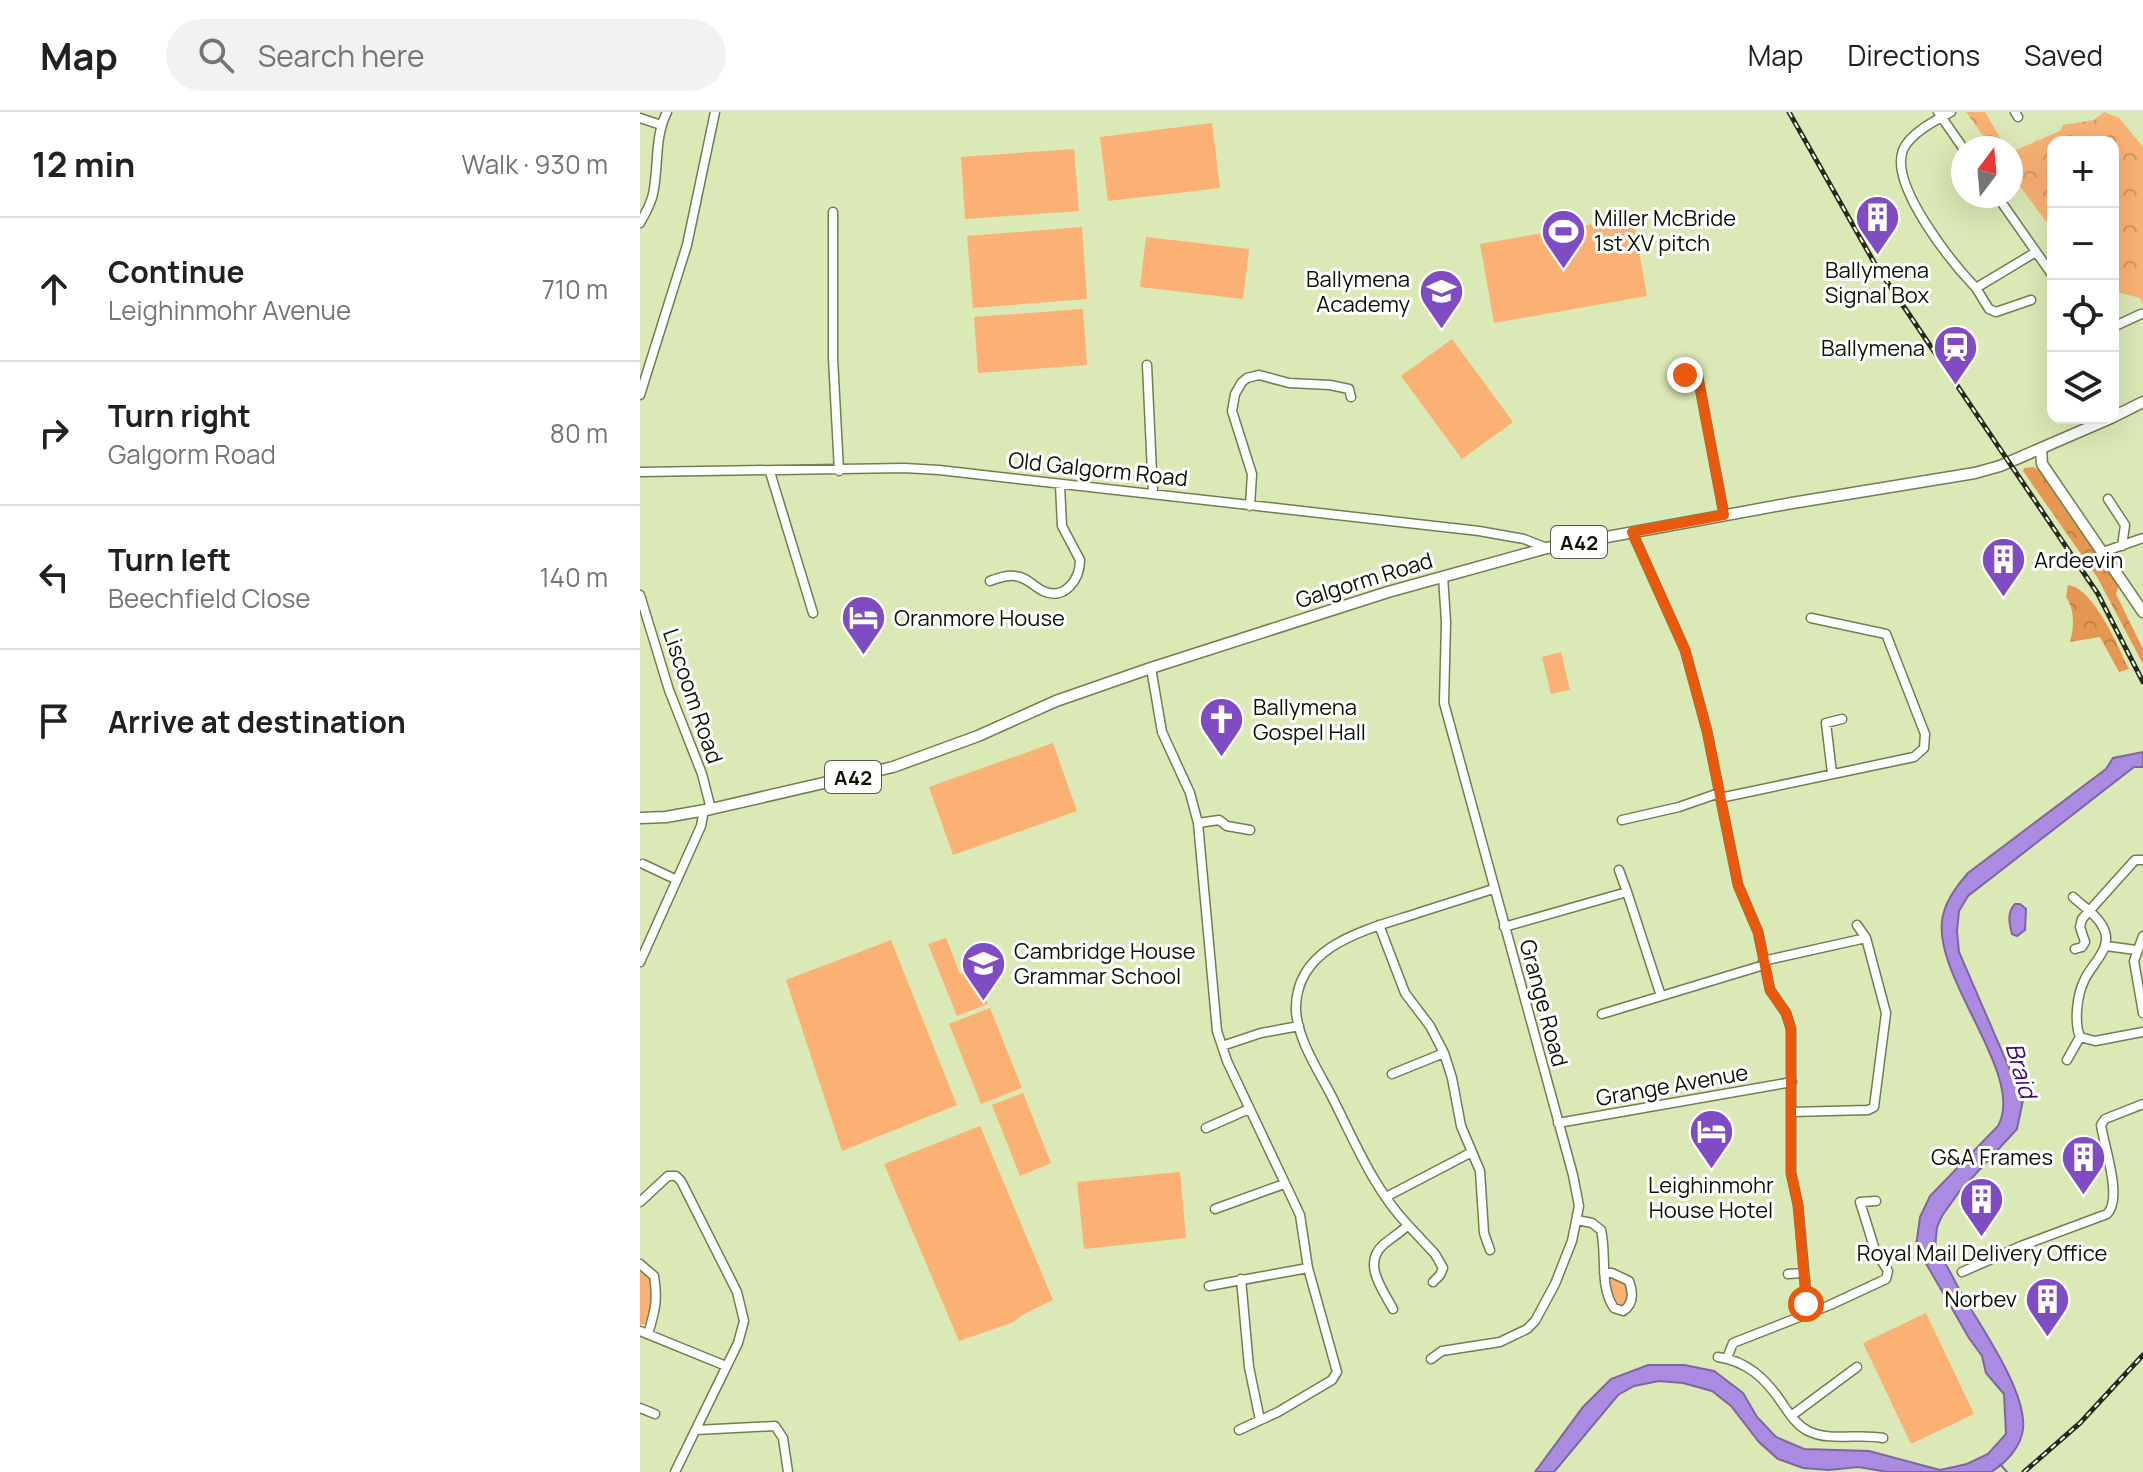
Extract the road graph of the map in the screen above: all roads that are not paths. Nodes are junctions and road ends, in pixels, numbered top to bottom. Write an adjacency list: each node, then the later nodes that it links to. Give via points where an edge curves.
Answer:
1 (667, 112): 6 (street)
2 (715, 112): 19 (street, via 687,245)
3 (1951, 112): 4 (street)
4 (1940, 115): 7 (street); 13 (street, via 1908,141 1902,168 1912,200)
5 (640, 118): 6 (street)
6 (661, 125): 10 (street, via 653,192)
7 (1955, 136)
8 (2005, 208): 11 (street)
9 (833, 212): 27 (street)
10 (641, 219)
11 (2036, 252): 12 (street); 13 (street)
12 (2047, 268)
13 (1976, 288): 14 (street, via 1994,312)
14 (2031, 300)
15 (2141, 314): 16 (street)
16 (2119, 324)
17 (1147, 365): 31 (street)
18 (1685, 375): 34 (street, via 1697,372)
19 (640, 395)
20 (1351, 397): 33 (street, via 1349,389 1259,375 1242,382 1232,411 1252,474)
21 (2143, 402): 22 (main road, Galgorm Road / A42)
22 (2119, 412)
23 (2092, 424): 24 (main road, Galgorm Road / A42)
24 (2041, 449): 25 (main road, Galgorm Road / A42); 26 (main road)
25 (2026, 455): 26 (main road); 34 (main road, Galgorm Road / A42, via 1965,475)
26 (2042, 464): 39 (main road)
27 (839, 471): 29 (street, Old Galgorm Road); 30 (street, Old Galgorm Road, via 904,468)
28 (640, 472): 29 (street, Old Galgorm Road)
29 (770, 472): 44 (street)
30 (1060, 485): 31 (street, Old Galgorm Road); 41 (street, via 1062,526 1080,560 1076,580 1054,593 1018,576)
31 (1153, 493): 33 (street, Old Galgorm Road)
32 (2108, 499): 37 (street, via 2125,525)
33 (1250, 506): 38 (street, Old Galgorm Road, via 1479,531)
34 (1724, 515): 35 (main road, Galgorm Road / A42)
35 (1632, 532): 38 (main road, Galgorm Road / A42); 49 (street, via 1685,650)
36 (2143, 538): 37 (street)
37 (2122, 546): 39 (street)
38 (1547, 548): 40 (main road, Galgorm Road / A42)
39 (2103, 552): 43 (main road)
40 (1443, 576): 46 (main road, Galgorm Road / A42); 59 (street, Grange Road, via 1444,703)
41 (990, 581)
42 (640, 595): 50 (street, Liscoom Road, via 702,774)
43 (2143, 612)
44 (813, 613)
45 (1811, 618): 48 (street, via 1886,634 1926,740 1914,757)
46 (1151, 668): 50 (main road, Galgorm Road / A42, via 893,767); 53 (street, via 1162,732)
47 (1842, 719): 48 (street, via 1826,723)
48 (1832, 773): 49 (street)
49 (1719, 796): 52 (street); 72 (street, via 1738,885 1758,932)
50 (708, 810): 51 (main road, Galgorm Road / A42); 58 (street)
51 (640, 818)
52 (1622, 820)
53 (1198, 823): 54 (street, via 1219,820); 79 (street)
54 (1250, 830)
55 (2142, 857): 62 (street)
56 (643, 864): 58 (street)
57 (1619, 870): 60 (street)
58 (677, 880): 71 (street)
59 (1493, 889): 63 (street); 65 (street, Grange Road)
60 (1627, 892): 65 (street); 73 (street)
61 (2073, 897): 62 (street)
62 (2089, 912): 68 (street, via 2104,930); 69 (street, via 2080,927 2085,942)
63 (1379, 925): 76 (street, via 1334,944 1312,964 1297,998); 80 (street, via 1405,993)
64 (1857, 925): 67 (street)
65 (1504, 927): 87 (street, Grange Road)
66 (2143, 936): 70 (street)
67 (1866, 938): 72 (street); 86 (street, via 1886,1013 1876,1104 1868,1110)
68 (2106, 946): 70 (street); 78 (street, via 2081,986)
69 (2075, 949)
70 (2136, 950): 74 (street, via 2134,969)
71 (640, 962)
72 (1763, 963): 73 (street); 83 (street, via 1770,990 1791,1029)
73 (1661, 996): 75 (street)
74 (2143, 1013)
75 (1602, 1014)
76 (1299, 1026): 79 (street); 91 (street)
77 (2143, 1032): 78 (street, via 2095,1041)
78 (2080, 1037): 81 (street)
79 (1222, 1046): 85 (street)
80 (1444, 1053): 82 (street); 89 (street)
81 (2067, 1060)
82 (1392, 1074)
83 (1792, 1082): 86 (street); 87 (street, Grange Avenue)
84 (2143, 1104): 100 (street, via 2101,1125 2114,1193 2107,1214)
85 (1249, 1109): 88 (street); 90 (street)
86 (1791, 1112): 102 (street, via 1791,1173)
87 (1558, 1123): 95 (street, Grange Road, via 1578,1194)
88 (1206, 1128)
89 (1472, 1152): 91 (street); 97 (street, via 1481,1178)
90 (1284, 1184): 94 (street); 99 (street, via 1300,1215)
91 (1386, 1197): 96 (street)
92 (1876, 1201): 108 (street, via 1860,1202 1861,1212 1888,1277)
93 (640, 1202): 111 (street, via 666,1177 673,1175 684,1184 740,1298 742,1331)
94 (1215, 1209)
95 (1577, 1220): 101 (street, via 1601,1230); 110 (street, Grange Road, via 1555,1284 1527,1329 1500,1342 1442,1351)
96 (1408, 1225): 105 (street, via 1443,1268); 107 (street, via 1380,1247 1374,1264)
97 (1490, 1250)
98 (640, 1264): 109 (street, via 654,1276 657,1291 657,1306)
99 (1308, 1268): 104 (street); 116 (street, via 1337,1372 1332,1380)
100 (1962, 1272)
101 (1604, 1273): 101 (street, via 1611,1305 1623,1311 1631,1303 1629,1281)
102 (1803, 1273): 103 (street); 108 (street)
103 (1788, 1274)
104 (1241, 1279): 106 (street); 116 (street)
105 (1433, 1282)
106 (1209, 1286)
107 (1393, 1309)
108 (1808, 1314): 115 (street, via 1733,1343 1722,1357 1751,1368)
109 (644, 1332): 111 (street)
110 (1431, 1359)
111 (726, 1366): 118 (street)
112 (1856, 1383): 115 (street, via 1854,1370)
113 (640, 1408): 114 (street)
114 (655, 1414)
115 (1791, 1416): 120 (street, via 1809,1431 1831,1437)
116 (1260, 1420): 119 (street)
117 (1870, 1425): 120 (street)
118 (696, 1430): 122 (street); 123 (street, via 775,1426 783,1438)
119 (1239, 1430)
120 (1869, 1435): 121 (street)
121 (1883, 1438)
122 (675, 1472)
123 (788, 1472)

